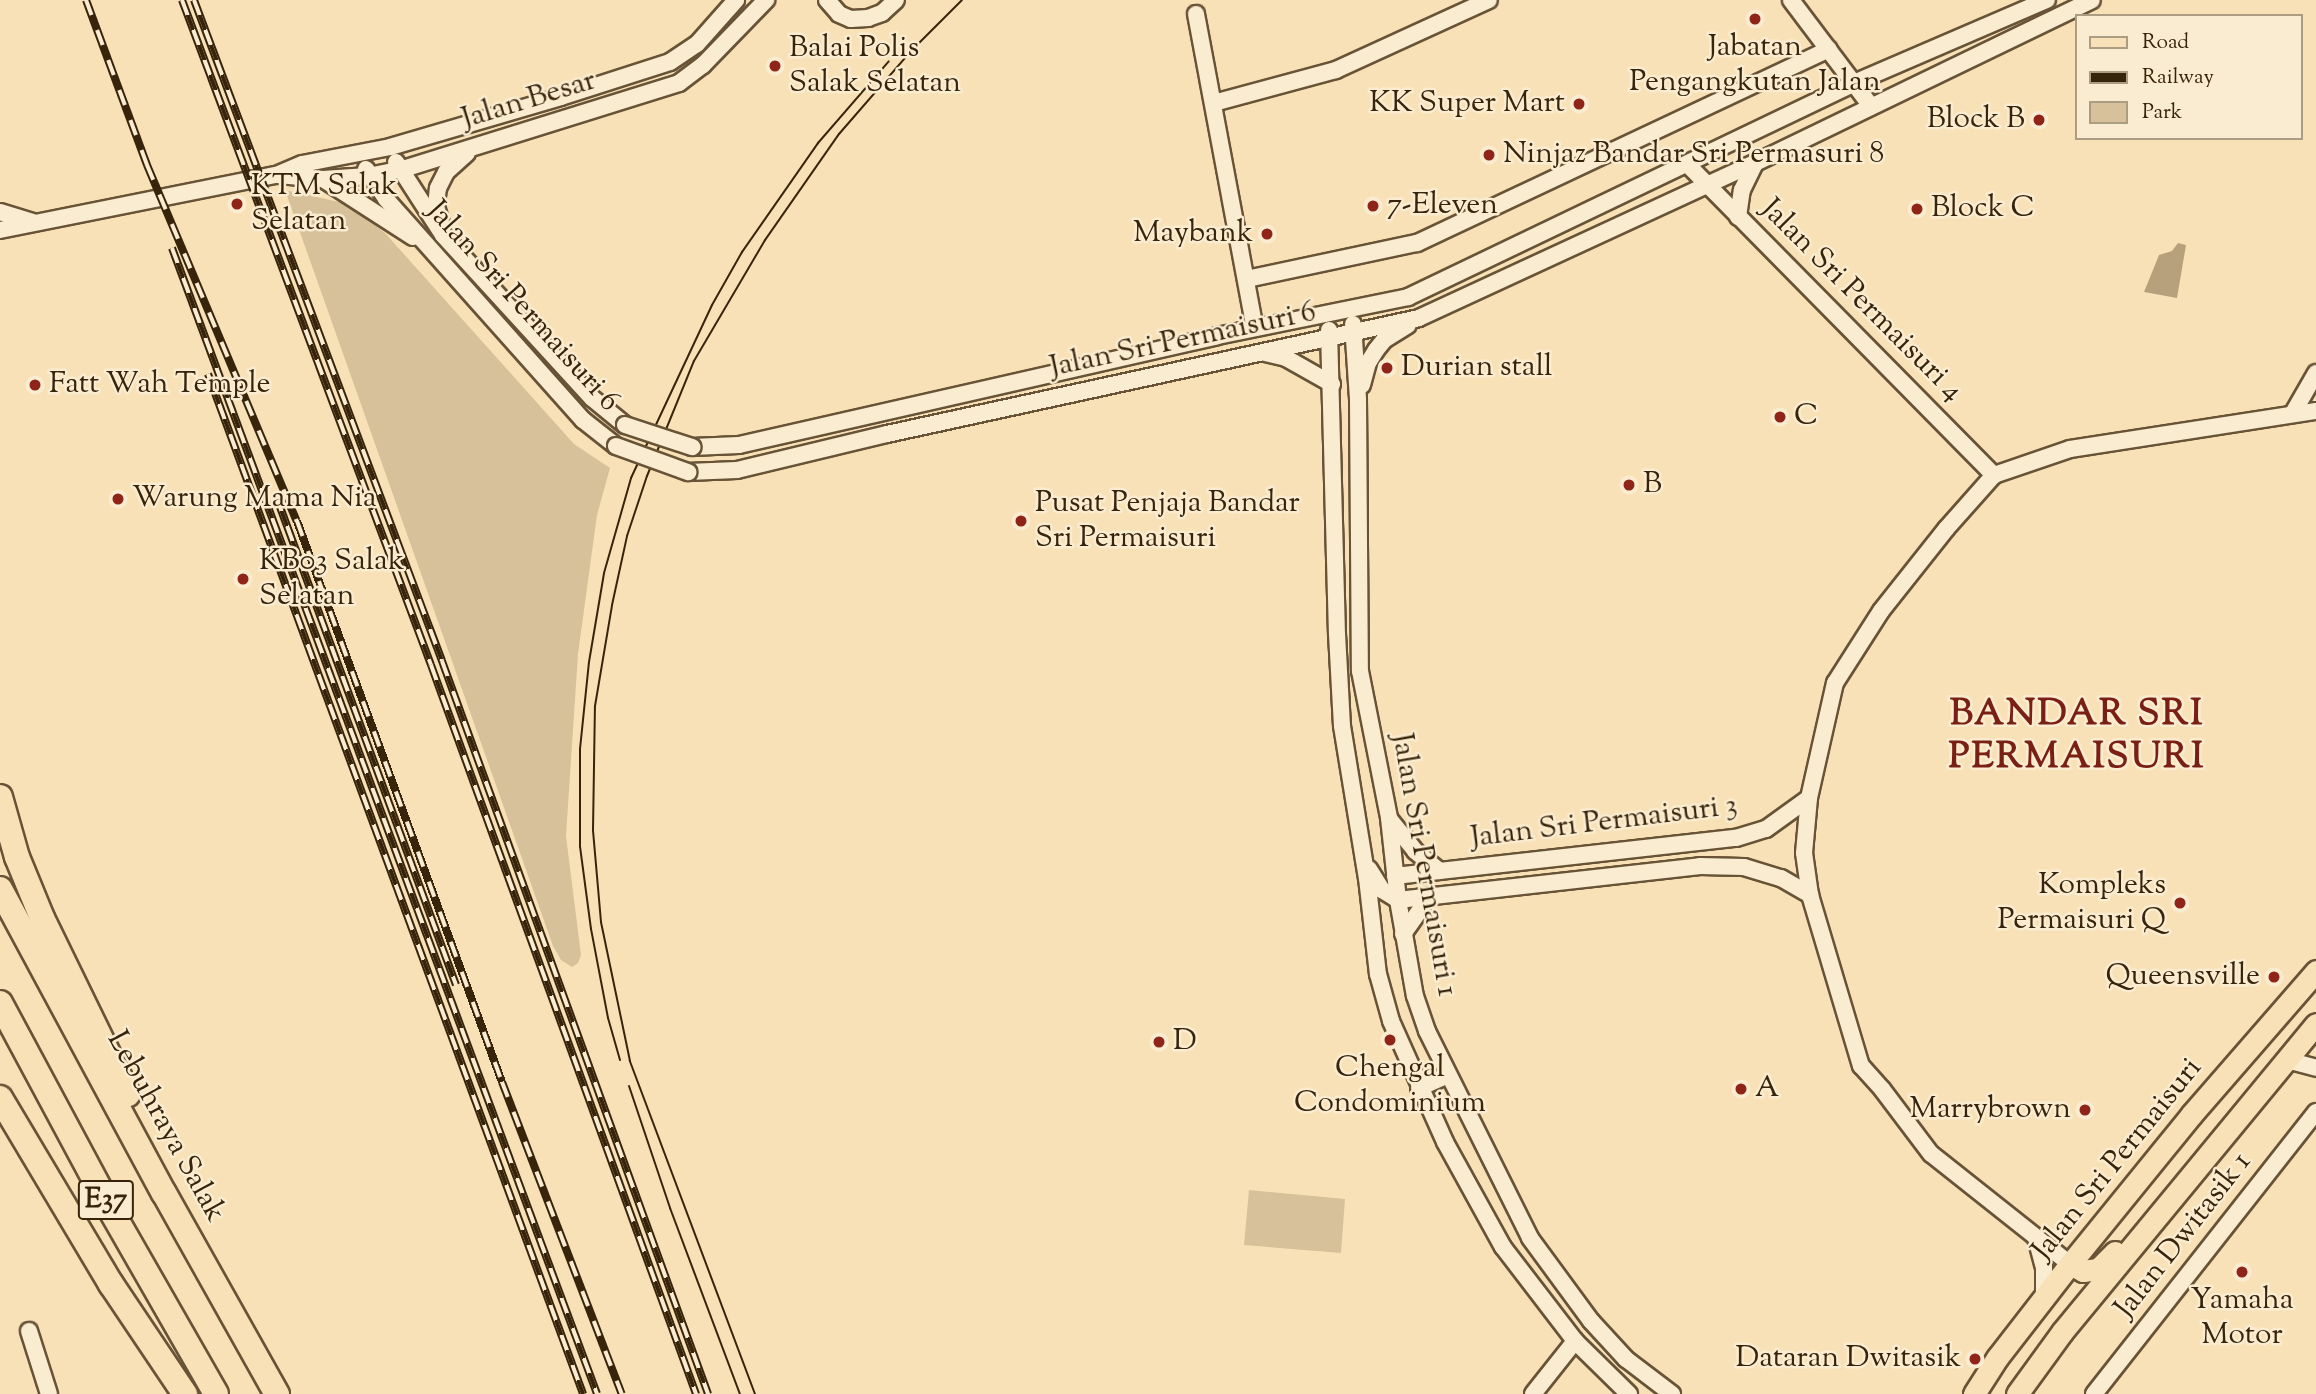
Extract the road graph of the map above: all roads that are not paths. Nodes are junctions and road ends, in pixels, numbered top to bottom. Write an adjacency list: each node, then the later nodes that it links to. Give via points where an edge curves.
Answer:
1 (766, 0): 14 (street, Jalan Besar, via 704,65 679,83)
2 (827, 0): 7 (street, via 839,14 851,19 868,18)
3 (1489, 0): 12 (street, via 1336,70)
4 (1791, 0): 10 (street)
5 (2047, 0): 11 (street, Jalan Sri Permaisuri 6)
6 (2091, 0): 13 (street, Jalan Sri Permaisuri 6)
7 (896, 1)
8 (730, 2): 15 (street, Jalan Besar, via 697,44 670,62)
9 (1196, 14): 12 (street)
10 (1829, 49): 11 (street); 30 (street, via 1417,243)
11 (1854, 83): 13 (street); 18 (street, Jalan Sri Permaisuri 6)
12 (1214, 103): 30 (street)
13 (1871, 106): 17 (street, Jalan Sri Permaisuri 6)
14 (477, 146): 19 (street, Jalan Besar); 28 (street, via 457,160 438,188 436,206)
15 (390, 147): 16 (street, Jalan Besar); 19 (street, Jalan Sri Permaisuri 6)
16 (360, 154): 20 (street, Jalan Besar, via 302,164); 21 (street, Jalan Sri Permaisuri 6)
17 (1755, 163): 23 (street, Jalan Sri Permaisuri 6); 25 (street, via 1742,190)
18 (1688, 164): 23 (street, Jalan Sri Permaisuri 4); 31 (street, Jalan Sri Permaisuri 6, via 1408,297)
19 (400, 170): 21 (street, Jalan Besar); 28 (street, Jalan Sri Permaisuri 6)
20 (276, 175): 22 (street, Jalan Besar); 26 (street, Jalan Besar)
21 (368, 176): 22 (street, Jalan Besar); 29 (street, Jalan Sri Permaisuri 6)
22 (323, 179): 29 (street)
23 (1708, 184): 25 (street, Jalan Sri Permaisuri 4); 33 (street, Jalan Sri Permaisuri 6)
24 (0, 212): 26 (street, Jalan Besar)
25 (1738, 217): 43 (street, Jalan Sri Permaisuri 4)
26 (36, 222): 27 (street, Jalan Besar)
27 (0, 230)
28 (443, 235): 34 (street, Jalan Sri Permaisuri 6, bridge, via 592,398 625,425 692,447 739,445)
29 (429, 248): 37 (street, Jalan Sri Permaisuri 6, bridge, via 583,421 616,446 688,472 737,470)
30 (1247, 279): 34 (street)
31 (1353, 308): 32 (street, Jalan Sri Permaisuri 6); 35 (street, Jalan Sri Permaisuri 1)
32 (1327, 314): 34 (street, Jalan Sri Permaisuri 6); 36 (street, Jalan Sri Permaisuri 1)
33 (1419, 318): 35 (street, Jalan Sri Permaisuri 6); 40 (street, via 1376,350)
34 (1255, 328)
35 (1353, 333): 36 (street, Jalan Sri Permaisuri 6); 40 (street, Jalan Sri Permaisuri 1)
36 (1330, 338): 37 (street, Jalan Sri Permaisuri 6); 39 (street, Jalan Sri Permaisuri 1)
37 (1262, 352): 39 (street, via 1286,358)
38 (2316, 373): 42 (street)
39 (1332, 384): 47 (street, Jalan Sri Permaisuri 1, via 1341,713)
40 (1358, 399): 46 (street, Jalan Sri Permaisuri 1, via 1360,671)
41 (2316, 411): 42 (street)
42 (2293, 413): 43 (street, via 2070,449)
43 (1994, 475): 45 (street, via 1881,611 1835,684)
44 (0, 797): 67 (highway, via 17,857 42,918 127,1090)
45 (1810, 798): 48 (street, Jalan Sri Permaisuri 3, via 1766,829 1737,838); 52 (street, via 1804,853)
46 (1389, 818): 48 (street, via 1402,838); 49 (street, Jalan Sri Permaisuri 1)
47 (1363, 857): 51 (street); 55 (street, Jalan Sri Permaisuri 1)
48 (1440, 871): 49 (street, Jalan Sri Permaisuri 3)
49 (1395, 876): 51 (street); 54 (street, Jalan Sri Permaisuri 1)
50 (0, 889): 67 (highway, Lebuhraya Salak / E37)
51 (1381, 890): 54 (street); 55 (street)
52 (1810, 895): 53 (street, Jalan Sri Permaisuri 3, via 1781,878 1744,867 1700,866); 68 (street, via 1861,1066 1931,1154)
53 (1430, 896): 54 (street, Jalan Sri Permaisuri 3); 56 (street)
54 (1398, 900): 56 (street, Jalan Sri Permaisuri 1)
55 (1372, 921): 63 (street, Jalan Sri Permaisuri 1, via 1378,974 1391,1021)
56 (1404, 934): 62 (street, Jalan Sri Permaisuri 1, via 1415,996)
57 (2316, 971): 69 (main road, Jalan Sri Permaisuri)
58 (0, 1003): 75 (highway, E37)
59 (2316, 1024): 60 (main road)
60 (2287, 1060): 61 (street); 66 (main road)
61 (2316, 1068)
62 (1448, 1075): 63 (street); 79 (street, Jalan Sri Permaisuri 1, via 1537,1248 1626,1359)
63 (1419, 1088): 72 (street, Jalan Sri Permaisuri 1, via 1503,1247)
64 (0, 1098): 74 (highway, via 111,1284)
65 (2316, 1112): 82 (street, Jalan Dwitasik 1)
66 (2205, 1159): 69 (main road, via 2098,1269 2083,1271); 81 (main road)
67 (164, 1192): 76 (highway, Lebuhraya Salak / E37)
68 (2036, 1238): 69 (street); 70 (street, via 2044,1268)
69 (2070, 1264): 70 (main road, Jalan Sri Permaisuri)
70 (2044, 1298): 80 (main road, Jalan Sri Permaisuri)
71 (29, 1331): 73 (street)
72 (1575, 1341): 77 (street); 78 (street, Jalan Sri Permaisuri 1)
73 (49, 1394)
74 (185, 1394)
75 (216, 1394)
76 (277, 1394)
77 (1533, 1394)
78 (1629, 1394)
79 (1672, 1394)
80 (1974, 1394)
81 (2017, 1394)
82 (2094, 1394)

